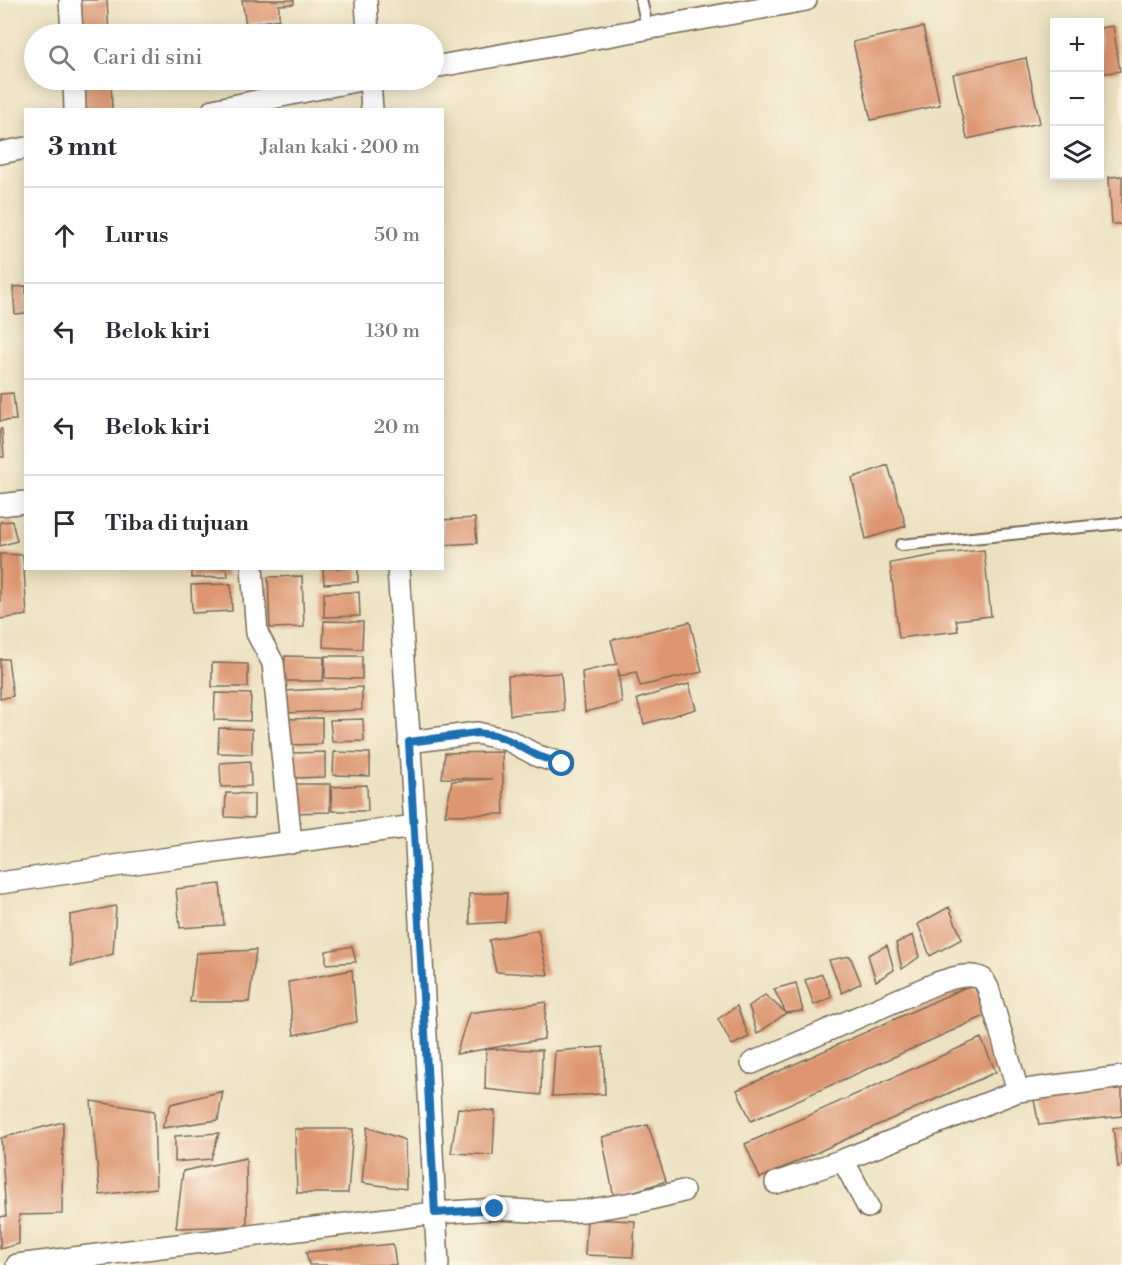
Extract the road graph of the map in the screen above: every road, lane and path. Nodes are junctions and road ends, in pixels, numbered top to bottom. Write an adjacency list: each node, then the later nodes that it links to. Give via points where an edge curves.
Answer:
1 (70, 0): 5 (street)
2 (366, 0): 6 (street)
3 (641, 0): 7 (lane)
4 (806, 0): 7 (street)
5 (71, 24)
6 (367, 24)
7 (648, 30): 8 (street)
8 (444, 65)
9 (74, 90): 12 (street)
10 (311, 90): 13 (street)
11 (371, 90): 14 (street)
12 (75, 108)
13 (223, 108)
14 (372, 108)
15 (24, 148): 16 (street)
16 (0, 153)
17 (24, 502): 18 (street)
18 (0, 505)
19 (1122, 523): 20 (lane)
20 (901, 545)
21 (252, 570): 26 (street, via 257,633 273,663)
22 (398, 570): 23 (street)
23 (409, 742): 24 (street, via 486,734); 25 (street)
24 (562, 764)
25 (415, 826): 26 (street); 35 (street)
26 (291, 843): 27 (street)
27 (0, 883)
28 (752, 1063): 30 (street, via 937,982 975,975 988,988)
29 (1122, 1077): 30 (street)
30 (1018, 1091): 31 (street)
31 (843, 1160): 32 (street); 34 (street)
32 (776, 1183)
33 (683, 1191): 35 (street, via 584,1210)
34 (868, 1207)
35 (435, 1213): 36 (street); 37 (street)
36 (17, 1265)
37 (438, 1265)

